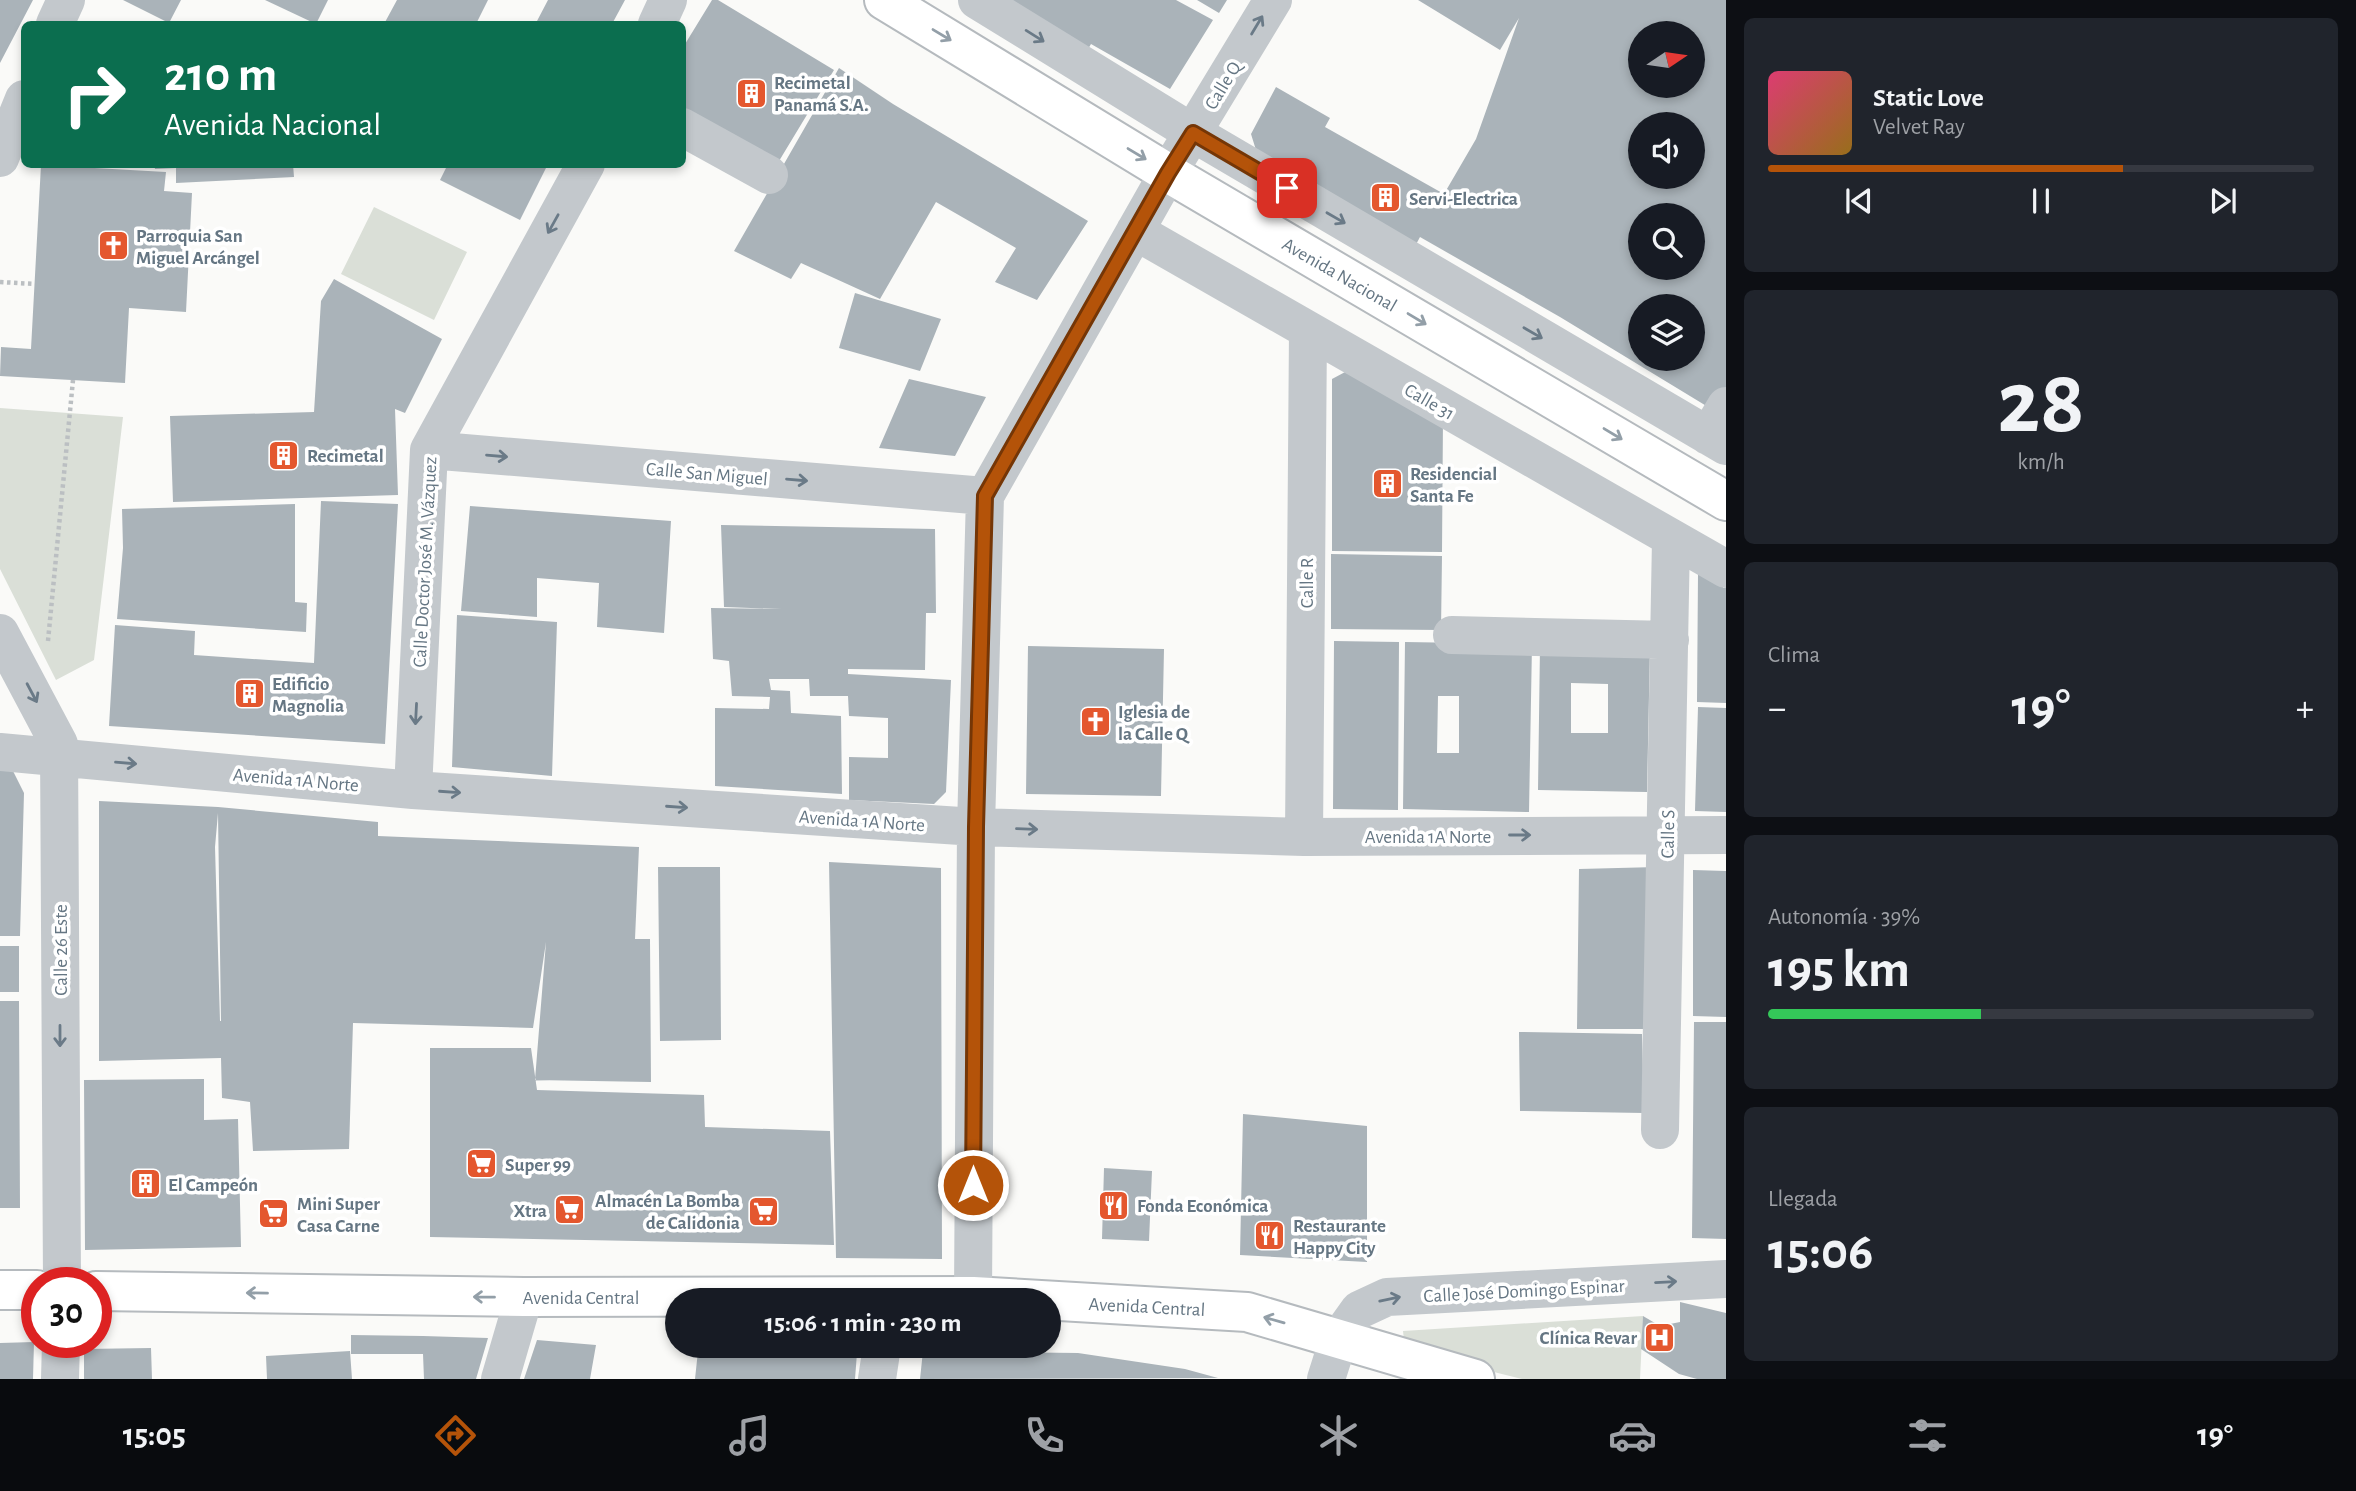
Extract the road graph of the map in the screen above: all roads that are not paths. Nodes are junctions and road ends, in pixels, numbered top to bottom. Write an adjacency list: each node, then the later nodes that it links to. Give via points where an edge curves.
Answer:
1 (66, 0): 6 (street)
2 (668, 0): 7 (street)
3 (884, 0): 13 (main road, Avenida Nacional, one-way to 13)
4 (977, 0): 10 (street, one-way to 10)
5 (1273, 0): 10 (street, Calle Q, one-way to 5)
6 (56, 21)
7 (658, 21)
8 (21, 115): 11 (street)
9 (686, 129): 14 (street)
10 (1193, 133): 13 (street, Calle Q); 17 (street, one-way to 17)
11 (0, 158)
12 (584, 168): 18 (street, Calle Doctor José M. Vázquez, one-way to 18)
13 (1168, 173): 15 (street, Calle Q); 20 (main road, Avenida Nacional, one-way to 20)
14 (769, 175)
15 (1135, 231): 16 (street, Calle 31); 19 (street, Calle Q)
16 (1308, 330): 21 (street, Calle 31); 32 (street, Calle R)
17 (1720, 429)
18 (429, 450): 19 (street, Calle San Miguel, one-way to 19); 28 (street, Calle Doctor José M. Vázquez, one-way to 28)
19 (985, 496): 29 (street, Calle Q)
20 (1726, 501)
21 (1671, 539): 22 (street, Calle 31); 25 (street, Calle S)
22 (1726, 569)
23 (0, 633): 27 (street, Calle 26 Este, one-way to 27, via 59,744)
24 (1452, 635): 25 (street)
25 (1670, 640): 30 (street, Calle S)
26 (0, 752): 27 (street, Avenida 1A Norte)
27 (58, 757): 28 (street, Avenida 1A Norte, one-way to 28); 34 (street, Calle 26 Este, one-way to 34)
28 (413, 790): 29 (street, Avenida 1A Norte, one-way to 29)
29 (976, 827): 32 (street, Avenida 1A Norte, one-way to 32); 36 (street, Calle Q)
30 (1667, 834): 31 (street, Avenida 1A Norte); 32 (street, Avenida 1A Norte, one-way to 30); 33 (street, Calle S)
31 (1726, 835)
32 (1304, 837)
33 (1660, 1130)
34 (62, 1267)
35 (1726, 1279): 43 (street, Calle José Domingo Espinar, one-way to 35, via 1359,1310 1387,1297)
36 (972, 1288)
37 (0, 1290): 38 (main road)
38 (21, 1290)
39 (112, 1291): 40 (main road, Avenida Central, one-way to 39)
40 (524, 1297): 41 (main road, Avenida Central); 47 (street)
41 (665, 1297)
42 (1061, 1301): 43 (main road, Avenida Central, one-way to 42, via 1247,1312)
43 (1339, 1338): 49 (street, Calle José Domingo Espinar); 50 (main road, Avenida Central)
44 (61, 1358): 46 (street)
45 (881, 1358): 48 (street)
46 (60, 1379)
47 (500, 1379)
48 (877, 1379)
49 (1326, 1379)
50 (1475, 1379)

